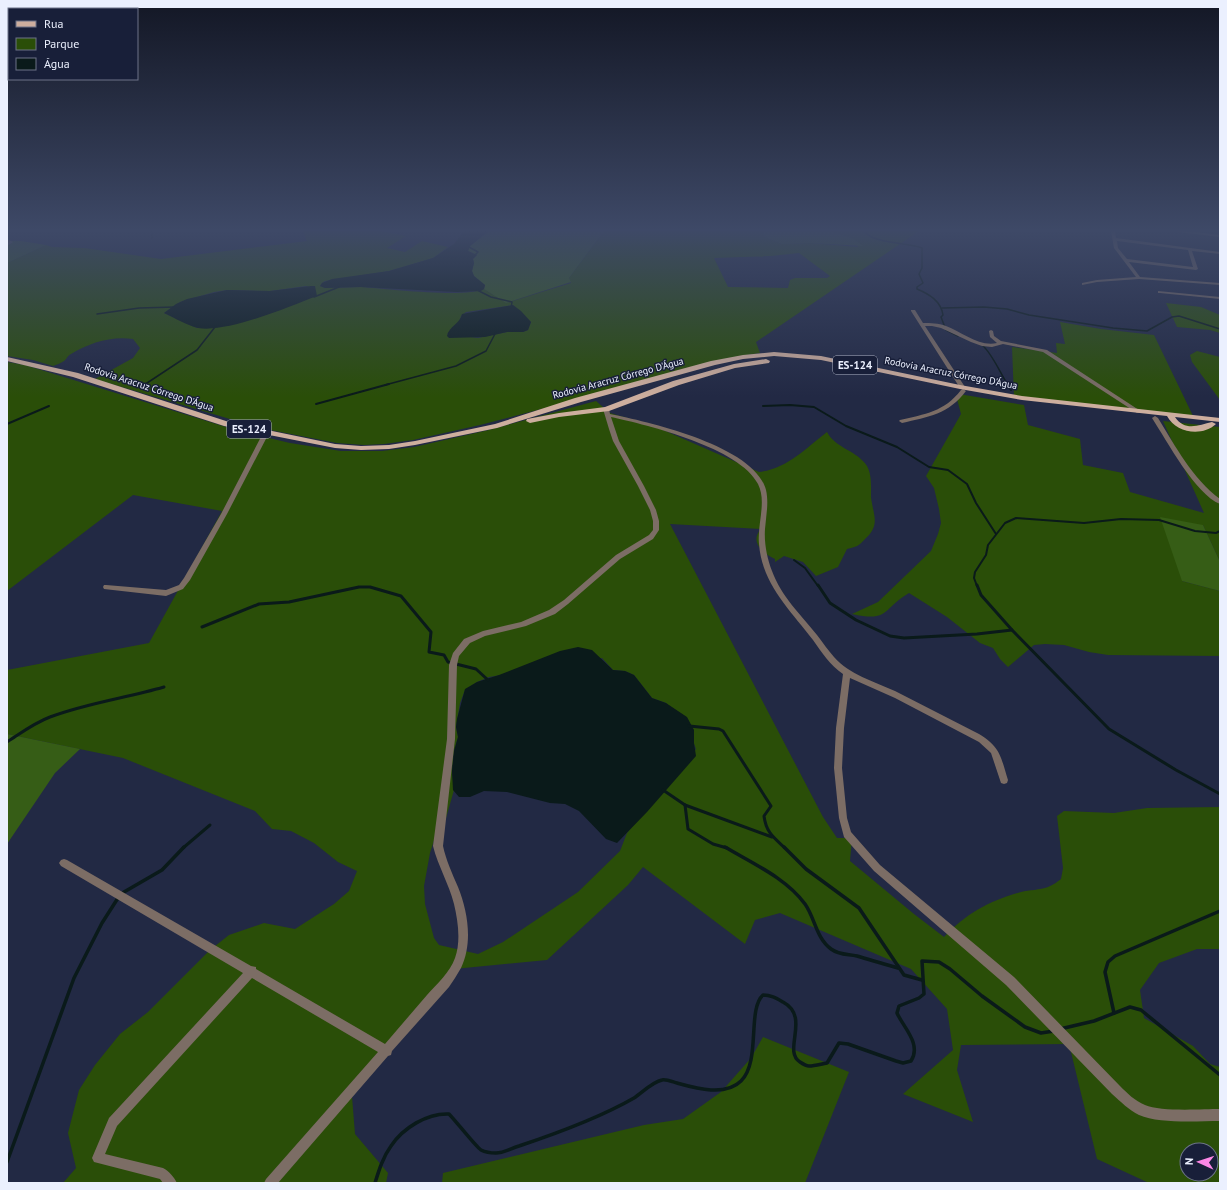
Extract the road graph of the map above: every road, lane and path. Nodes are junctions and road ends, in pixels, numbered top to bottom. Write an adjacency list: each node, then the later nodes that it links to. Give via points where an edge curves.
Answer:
1 (1160, 292): 2 (street)
2 (1220, 298)
3 (913, 311): 4 (street)
4 (921, 325): 6 (street, via 935,324 984,344 994,345); 8 (street)
5 (991, 331): 6 (street, via 994,339)
6 (1003, 342): 14 (street, via 1045,351)
7 (7, 359): 21 (main road, Rodovia Aracruz Córrego D'Água / ES-124, via 75,374 227,424)
8 (962, 389): 9 (main road, Rodovia Aracruz Córrego D'Água / ES-124, via 821,358 774,354 735,358); 11 (main road, Rodovia Aracruz Córrego D'Água / ES-124, via 827,364 777,360 734,366); 14 (main road, Rodovia Aracruz Córrego D'Água / ES-124); 15 (main road, Rodovia Aracruz Córrego D'Água / ES-124, via 1022,402); 18 (street, via 954,403 940,411)
9 (616, 390): 10 (main road, Rodovia Aracruz Córrego D'Água / ES-124); 11 (main road, via 625,392)
10 (578, 400): 12 (main road, via 578,407); 20 (main road, Rodovia Aracruz Córrego D'Água / ES-124)
11 (630, 400): 13 (main road, Rodovia Aracruz Córrego D'Água / ES-124)
12 (586, 411): 13 (main road, Rodovia Aracruz Córrego D'Água / ES-124); 20 (main road, Rodovia Aracruz Córrego D'Água / ES-124)
13 (607, 412): 24 (street, via 701,442 731,457 754,474 763,490 762,545 772,580 833,661); 28 (street, via 616,442 639,480 655,517 656,530 651,537 618,557 552,612 523,624 474,637 460,647 453,665 451,739 438,846 439,856 457,895 463,932 461,956 445,982)
14 (1139, 412): 16 (main road, Rodovia Aracruz Córrego D'Água / ES-124)
15 (1155, 418): 16 (main road, Rodovia Aracruz Córrego D'Água / ES-124); 22 (street, via 1194,480)
16 (1171, 418): 17 (main road, Rodovia Aracruz Córrego D'Água / ES-124); 19 (main road, via 1178,426 1188,429)
17 (1220, 420)
18 (902, 421)
19 (1216, 425)
20 (496, 426): 21 (main road, Rodovia Aracruz Córrego D'Água / ES-124, via 389,447 335,446)
21 (266, 433): 23 (street, via 224,514 181,587 166,593)
22 (1220, 502)
23 (106, 587)
24 (847, 672): 25 (street, via 982,740 996,755); 29 (street, via 840,728 839,790 845,830 860,849 877,868 1010,981 1131,1103 1159,1114)
25 (1004, 780)
26 (64, 863): 27 (street)
27 (252, 971): 28 (street); 30 (street, via 113,1122 98,1158 163,1174)
28 (387, 1051): 31 (street)
29 (1220, 1114)
30 (172, 1183)
31 (270, 1183)

